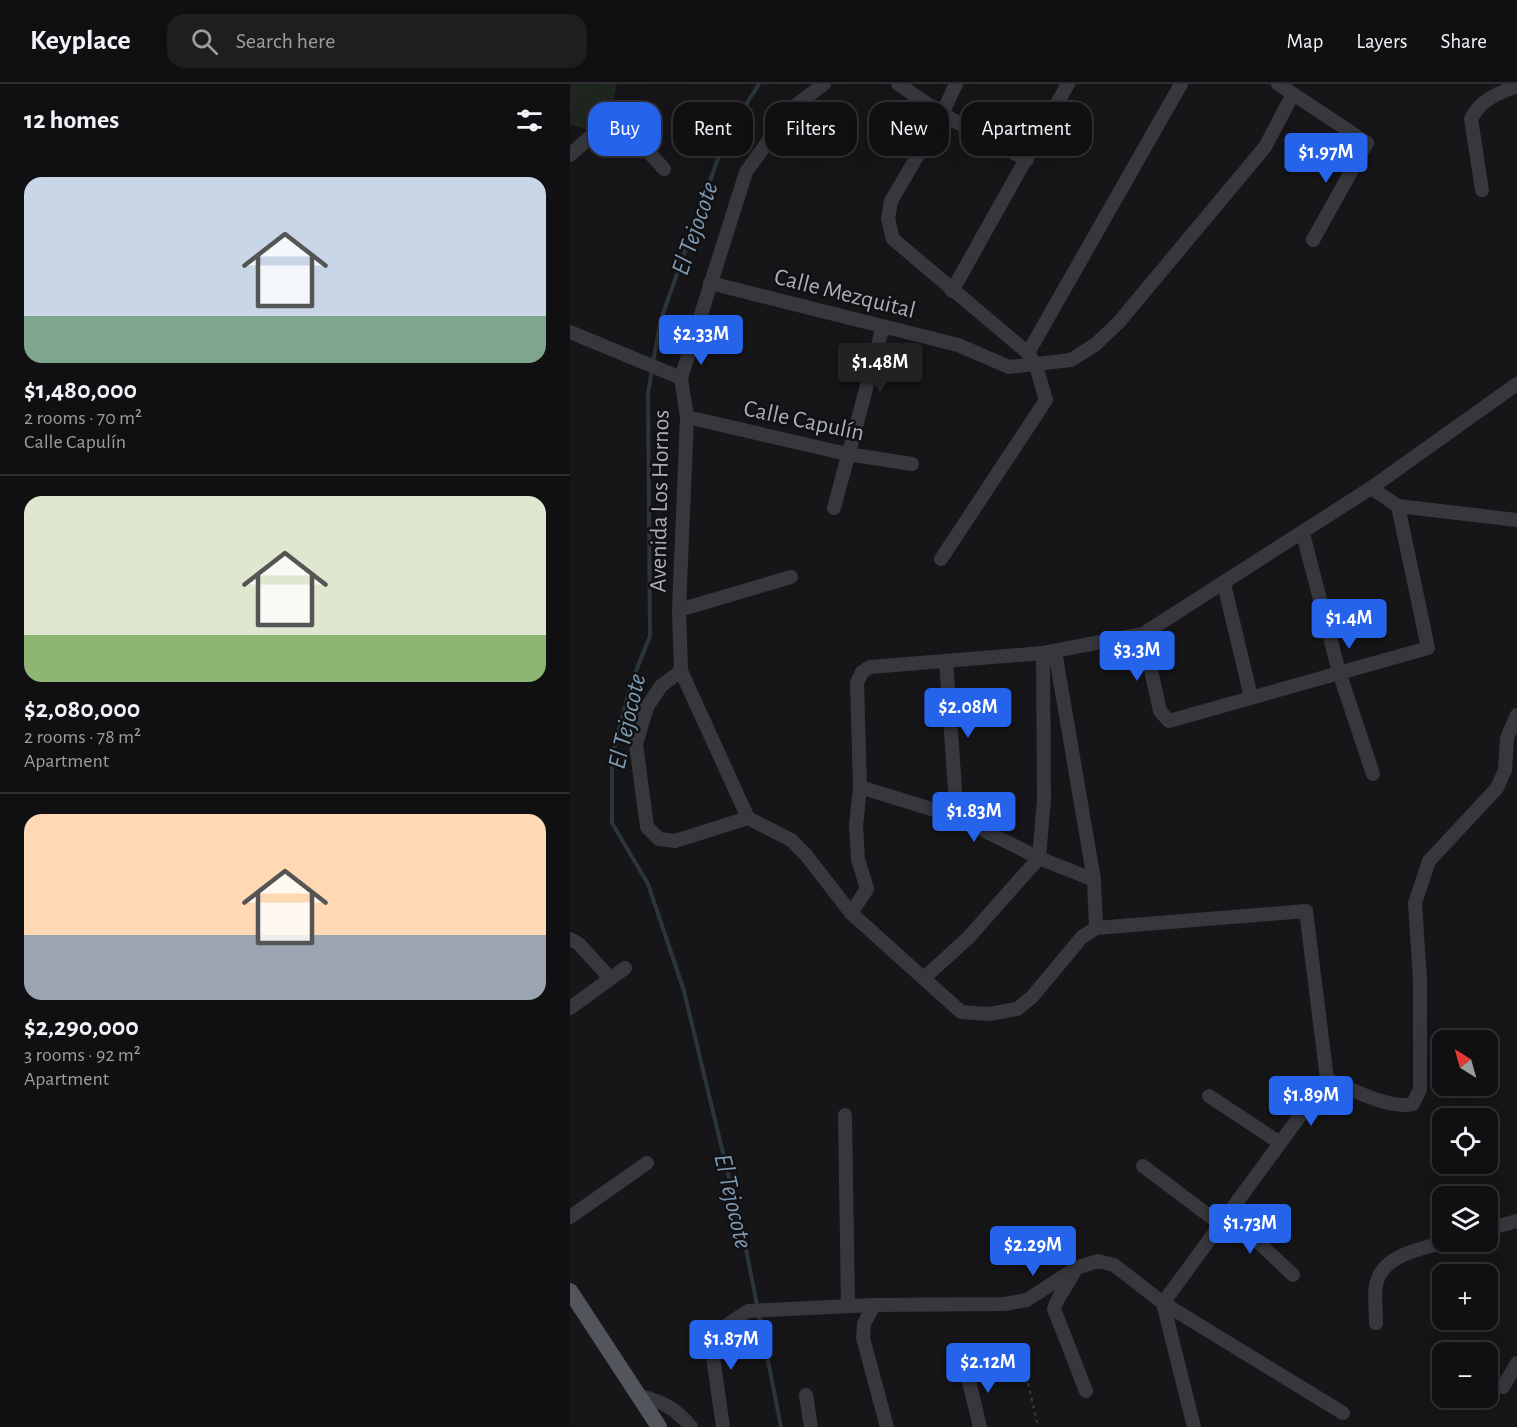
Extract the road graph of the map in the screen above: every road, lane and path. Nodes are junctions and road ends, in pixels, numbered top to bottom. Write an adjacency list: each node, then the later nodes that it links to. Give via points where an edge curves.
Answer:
1 (824, 84): 18 (street, Avenida Los Hornos, via 792,108 746,172)
2 (898, 84): 9 (street)
3 (956, 84): 10 (street)
4 (1068, 84): 14 (street)
5 (1181, 84): 22 (street)
6 (1278, 84): 8 (street)
7 (1517, 86): 16 (street, via 1494,95 1476,108 1471,119)
8 (1293, 94): 17 (street, via 1367,143); 23 (street, Calle Mezquital, via 1265,147 1119,322 1071,360)
9 (924, 102)
10 (948, 102)
11 (949, 118): 14 (street)
12 (570, 154): 15 (street, via 589,138 631,138)
13 (917, 156): 19 (street, via 891,201 888,219 893,239)
14 (1027, 160): 19 (street)
15 (664, 169)
16 (1482, 190)
17 (1313, 240)
18 (710, 283): 20 (street, Calle Mezquital); 24 (street, Avenida Los Hornos)
19 (952, 291): 22 (street)
20 (883, 326): 23 (street, Calle Mezquital, via 958,345 1009,368); 27 (street)
21 (570, 332): 24 (street)
22 (1028, 353): 23 (street)
23 (1036, 366): 34 (street, via 1046,400)
24 (681, 378): 26 (street, Avenida Los Hornos)
25 (1514, 388): 29 (street)
26 (687, 417): 27 (street, Calle Capulín); 37 (street, Avenida Los Hornos)
27 (847, 454): 28 (street, Calle Capulín); 31 (street)
28 (912, 464)
29 (1371, 488): 30 (street); 33 (street)
30 (1398, 506): 32 (street); 42 (street, via 1428,648)
31 (834, 508)
32 (1517, 520)
33 (1303, 534): 36 (street); 42 (street)
34 (940, 559)
35 (791, 577): 37 (street)
36 (1224, 584): 38 (street); 43 (street)
37 (679, 609): 41 (street, Avenida Los Hornos)
38 (1143, 634): 39 (street); 43 (street, via 1160,711 1169,721)
39 (1049, 652): 40 (street); 49 (street); 50 (street)
40 (946, 663): 46 (street, via 870,667 858,676); 47 (street)
41 (681, 671): 48 (street); 48 (street, via 662,686 647,707 636,744 647,827 659,839 675,841)
42 (1339, 672): 43 (street); 45 (street)
43 (1251, 697)
44 (1517, 715): 58 (street, via 1507,738 1505,770 1497,788 1429,861 1415,903 1420,1089 1413,1104 1403,1106 1362,1094)
45 (1373, 774)
46 (860, 787): 47 (street); 51 (street, via 858,859 867,889)
47 (957, 817): 49 (street)
48 (748, 818): 51 (street, via 791,840)
49 (1039, 858): 50 (street); 56 (street, via 968,938)
50 (1094, 880): 52 (street)
51 (851, 913): 56 (street)
52 (1096, 928): 56 (street, via 1082,937 1032,997 1017,1009 989,1014 962,1012); 58 (street, via 1306,911)
53 (570, 939): 55 (street)
54 (625, 968): 55 (street)
55 (609, 977): 57 (street)
56 (924, 977)
57 (570, 1008)
58 (1327, 1078): 61 (street)
59 (1209, 1096): 61 (street)
60 (845, 1115): 74 (street)
61 (1280, 1143): 65 (street)
62 (647, 1163): 64 (street)
63 (1143, 1167): 65 (street)
64 (570, 1217)
65 (1224, 1219): 70 (street); 72 (street)
66 (1517, 1221): 67 (street)
67 (1498, 1226)
68 (1432, 1246): 75 (street, via 1399,1256 1383,1269 1376,1284)
69 (1076, 1269): 72 (street, via 1098,1261 1114,1265); 73 (street, via 1027,1300 1004,1304); 79 (street, via 1054,1308)
70 (1293, 1275)
71 (570, 1291): 81 (main road)
72 (1163, 1303): 82 (street); 90 (street)
73 (874, 1305): 74 (street); 87 (street, via 864,1324 863,1338)
74 (848, 1306): 85 (street, via 750,1311 728,1324 713,1357)
75 (1376, 1323)
76 (1517, 1363): 78 (street)
77 (968, 1374): 88 (street); 89 (path, via 1027,1378)
78 (1503, 1387)
79 (1086, 1391)
80 (806, 1395): 86 (street)
81 (640, 1396): 83 (main road); 84 (street, via 660,1400)
82 (1343, 1413)
83 (659, 1427)
84 (691, 1427)
85 (723, 1427)
86 (811, 1427)
87 (887, 1427)
88 (980, 1427)
89 (1038, 1427)
90 (1194, 1427)

